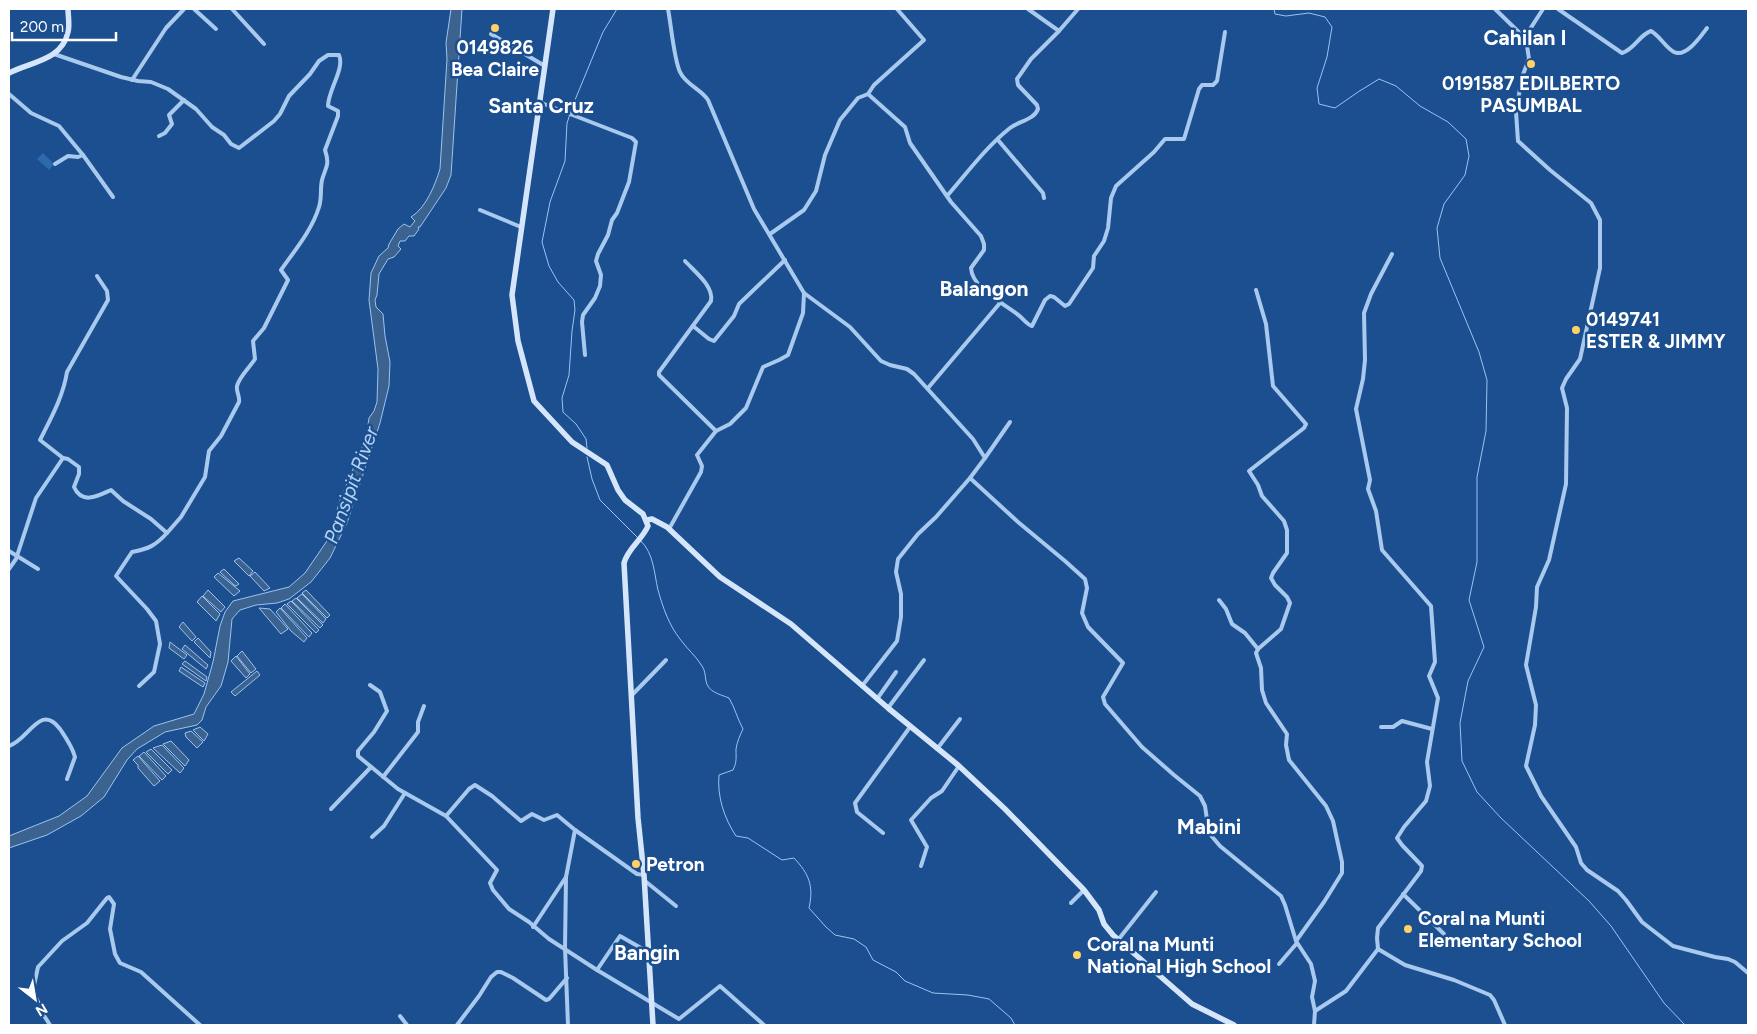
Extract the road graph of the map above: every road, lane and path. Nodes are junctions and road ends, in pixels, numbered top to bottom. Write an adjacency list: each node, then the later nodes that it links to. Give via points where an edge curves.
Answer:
1 (68, 9): 20 (main road, via 69,32)
2 (184, 9): 23 (street, via 166,28)
3 (194, 9): 14 (street)
4 (232, 9): 19 (street)
5 (553, 9): 21 (main road)
6 (668, 9): 37 (street, via 680,72 708,100 754,209)
7 (897, 9): 25 (street, via 924,40)
8 (1028, 9): 15 (street)
9 (1078, 9): 15 (street)
10 (1495, 9): 18 (street)
11 (1542, 9): 18 (street)
12 (1558, 9): 13 (street, via 1622,53 1651,31 1679,53 1690,48)
13 (1707, 28)
14 (216, 29)
15 (1059, 32): 29 (street, via 1031,59 1017,79 1018,85 1037,105 1037,113 1014,125)
16 (1225, 32): 44 (street, via 1217,81 1199,89 1184,138 1165,139 1116,186 1104,241 1094,256 1093,268 1069,304 1065,306 1050,296 1032,326)
17 (491, 34): 21 (street)
18 (1524, 37): 105 (street, via 1530,59 1522,77 1516,112 1518,141 1592,203 1600,220 1600,268 1580,359 1562,388 1568,408 1566,484 1549,560 1538,587 1526,666 1536,705 1526,766 1541,796 1576,847 1580,863 1618,891 1642,922 1673,946 1728,959)
19 (264, 44)
20 (54, 54): 22 (main road); 23 (street)
21 (545, 66): 27 (main road)
22 (9, 73)
23 (132, 80): 26 (street, via 151,82)
24 (9, 94): 30 (street, via 31,113 59,126)
25 (868, 94): 33 (street, via 905,127 910,143); 37 (street, via 858,98 840,120 825,155 816,191 804,210)
26 (184, 100): 28 (street, via 169,114 172,124); 55 (street, via 239,148 274,121 289,96 319,62 335,54 341,59 328,101 328,106 338,111 338,116 325,150 328,165 322,179 319,207 281,270 288,280 264,328 253,341 255,359 238,382 239,402 209,451 205,477 181,517)
27 (539, 102): 36 (main road); 46 (street, via 636,142 629,182 596,261 600,286 583,315)
28 (159, 136)
29 (998, 140): 33 (street); 34 (street)
30 (83, 155): 31 (street, via 68,156); 32 (street)
31 (55, 164)
32 (113, 196)
33 (947, 196): 44 (street, via 981,236 984,244 984,250 972,265 971,272 976,281)
34 (1044, 198)
35 (480, 210): 36 (street)
36 (522, 227): 53 (main road, via 512,295 518,341 534,401 572,442 607,465 625,500)
37 (770, 234): 39 (street)
38 (1392, 254): 75 (street, via 1364,314 1365,360 1356,409 1370,480 1368,489 1376,510 1382,550 1431,606 1434,662 1429,676 1438,698)
39 (785, 260): 43 (street); 45 (street, via 739,304 734,316 714,341)
40 (685, 261): 45 (street, via 709,288 712,296)
41 (97, 276): 50 (street, via 108,290 108,300 67,372 57,406 40,440)
42 (1256, 290): 61 (street, via 1266,324 1273,386 1306,424 1249,471 1262,496 1285,523 1288,537 1287,553 1271,578 1290,603 1281,629)
43 (804, 293): 47 (street, via 850,327 882,361 906,369); 49 (street, via 803,313 788,355 763,367 746,408 730,424)
44 (1000, 302): 47 (street)
45 (693, 326): 49 (street, via 659,375)
46 (586, 355)
47 (928, 388): 51 (street)
48 (1010, 422): 51 (street)
49 (716, 431): 54 (street, via 697,455 702,472)
50 (63, 458): 55 (street, via 79,467 74,487 84,498 92,499 111,490); 57 (street, via 36,498)
51 (985, 458): 52 (street)
52 (970, 478): 67 (street, via 898,558 896,572 901,594 901,617 897,641); 99 (street, via 1084,579 1087,588 1082,613 1088,626 1123,663 1103,697 1106,704 1142,747 1200,796 1209,833 1220,846 1281,896)
53 (647, 520): 54 (main road, via 658,521); 68 (main road, via 644,534 626,554 624,563)
54 (669, 529): 67 (main road, via 720,577 791,624)
55 (167, 533): 66 (street, via 146,550 132,552 116,576 156,621 160,644 154,672)
56 (9, 551): 57 (street)
57 (16, 555): 58 (street); 59 (street)
58 (9, 569)
59 (38, 569)
60 (1219, 600): 61 (street, via 1232,624)
61 (1258, 650): 99 (street, via 1256,655 1266,703 1287,734 1289,760 1333,821 1342,862 1342,873)
62 (666, 660): 68 (street)
63 (924, 660): 71 (street)
64 (896, 672): 69 (street)
65 (370, 685): 79 (street, via 380,692 387,711 358,751 358,756)
66 (139, 686)
67 (862, 686): 69 (main road)
68 (632, 695): 90 (main road)
69 (877, 699): 71 (main road)
70 (424, 706): 80 (street, via 418,732)
71 (888, 708): 73 (main road)
72 (960, 719): 77 (street)
73 (910, 727): 77 (main road); 86 (street, via 855,803 857,812)
74 (1381, 727): 75 (street, via 1393,727 1402,721)
75 (1432, 729): 93 (street, via 1427,762 1430,786 1426,801 1397,838 1422,866)
76 (9, 746): 81 (street, via 41,719 47,719 72,746 76,757)
77 (937, 750): 78 (main road)
78 (960, 766): 88 (street, via 942,791 931,798 912,820 927,848); 91 (main road)
79 (371, 767): 80 (street); 83 (street)
80 (383, 777): 82 (street)
81 (67, 779)
82 (405, 793): 84 (street); 87 (street, via 384,826)
83 (331, 809)
84 (446, 816): 85 (street, via 475,784 521,821 532,814 544,820 557,814); 96 (street, via 497,870 490,883 493,890 509,909)
85 (575, 830): 89 (street); 90 (street)
86 (883, 834)
87 (372, 838)
88 (921, 866)
89 (566, 878): 96 (street); 100 (street)
90 (644, 878): 95 (street); 102 (main road)
91 (1084, 890): 94 (street); 98 (main road, via 1099,910 1104,924)
92 (1156, 892): 98 (street)
93 (1403, 894): 97 (street); 101 (street, via 1378,928)
94 (1071, 903)
95 (676, 906)
96 (533, 927): 100 (street)
97 (1444, 934)
98 (1118, 940): 117 (main road, via 1192,1004)
99 (1296, 942): 103 (street); 108 (street, via 1311,964)
100 (565, 948): 104 (street); 106 (street)
101 (1378, 949): 108 (street, via 1346,991); 119 (street, via 1405,965 1490,995)
102 (648, 952): 104 (street, via 620,936); 107 (main road)
103 (1279, 964)
104 (597, 970): 107 (street)
105 (1748, 973)
106 (567, 978): 113 (street, via 546,1000 513,978 497,972); 114 (street)
107 (651, 1001): 115 (main road); 116 (street, via 680,1019 720,986)
108 (1315, 1011): 118 (street)
109 (400, 1016): 112 (street)
110 (50, 1025): 111 (street, via 33,990 38,967 62,941 87,923 109,897 114,904 110,929 120,963 141,972)
111 (200, 1025)
112 (407, 1025)
113 (456, 1025)
114 (568, 1025)
115 (653, 1025)
116 (764, 1025)
117 (1234, 1025)
118 (1314, 1025)
119 (1505, 1025)

